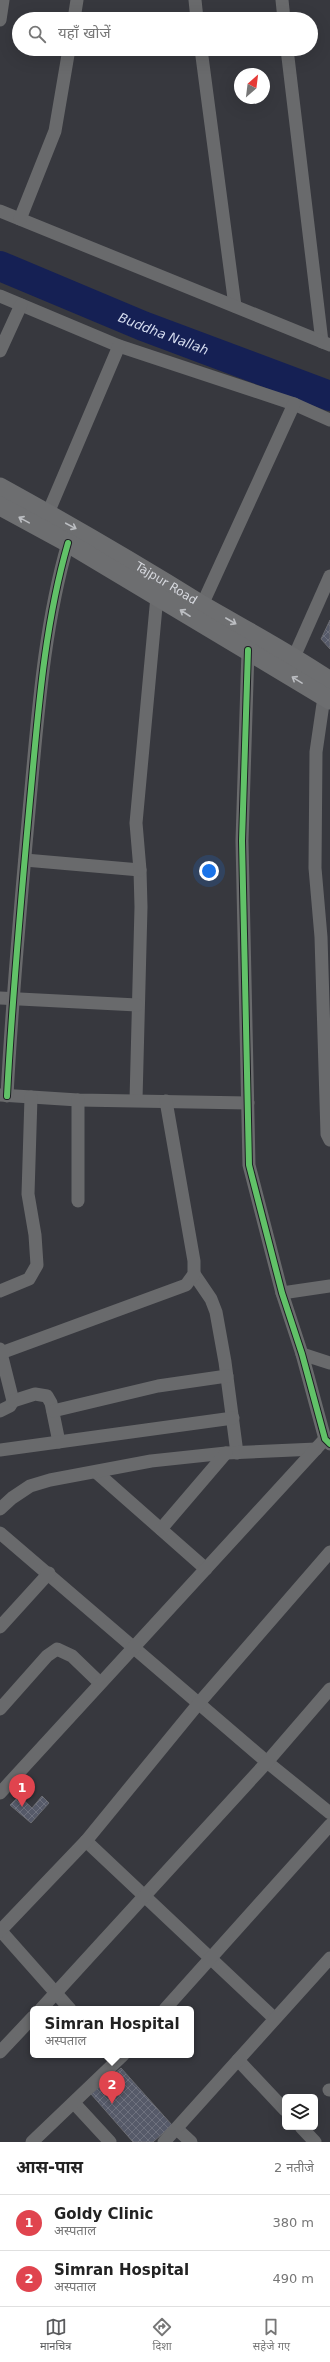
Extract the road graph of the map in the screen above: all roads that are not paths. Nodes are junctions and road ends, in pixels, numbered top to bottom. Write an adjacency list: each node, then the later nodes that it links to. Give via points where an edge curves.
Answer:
1 (3, 0): 8 (street)
2 (77, 0): 5 (street)
3 (195, 0): 6 (street)
4 (282, 0): 7 (street)
5 (75, 12)
6 (196, 12)
7 (283, 12)
8 (0, 20)
9 (68, 56): 13 (street, via 55,131)
10 (202, 56): 16 (street)
11 (288, 56): 17 (street)
12 (0, 211): 13 (street)
13 (20, 219): 16 (street)
14 (0, 296): 15 (street)
15 (21, 305): 18 (street); 19 (street)
16 (235, 306): 17 (street)
17 (326, 343)
18 (119, 346): 20 (street); 24 (street)
19 (0, 351)
20 (294, 404): 21 (street); 28 (street)
21 (330, 420)
22 (0, 487): 24 (main road, Tajpur Road)
23 (0, 506): 25 (main road, Tajpur Road, one-way to 23)
24 (48, 514): 28 (main road, Tajpur Road, one-way to 28)
25 (68, 543): 27 (main road, Tajpur Road); 32 (street, via 58,576 50,621 35,735)
26 (330, 576): 30 (street)
27 (157, 596): 29 (main road, Tajpur Road, one-way to 27); 33 (street, via 136,823)
28 (202, 605): 30 (main road, Tajpur Road, one-way to 30)
29 (248, 650): 31 (main road, Tajpur Road, one-way to 29); 41 (street, via 242,841)
30 (294, 657): 31 (main road, Tajpur Road)
31 (328, 693): 42 (street, via 316,752 315,868 321,937 327,1134)
32 (25, 860): 33 (street); 34 (street)
33 (140, 870): 35 (street)
34 (6, 998): 35 (street); 36 (street)
35 (138, 1005): 39 (street)
36 (4, 1096): 37 (street)
37 (31, 1097): 38 (street); 46 (street, via 28,1194 37,1265 29,1279)
38 (78, 1100): 39 (street); 43 (street)
39 (136, 1100): 40 (street)
40 (166, 1101): 41 (street); 44 (street, via 194,1261)
41 (248, 1103): 47 (street, via 249,1165)
42 (330, 1140)
43 (78, 1201)
44 (194, 1274): 48 (street, via 186,1285 173,1291); 51 (street, via 211,1299 216,1312)
45 (330, 1286): 47 (street)
46 (0, 1292)
47 (282, 1293): 49 (street)
48 (1, 1351): 52 (street)
49 (302, 1354): 50 (street); 57 (street)
50 (330, 1364)
51 (227, 1376): 54 (street, via 158,1386); 55 (street)
52 (13, 1401): 53 (street, via 10,1406); 54 (street, via 41,1394 50,1400)
53 (0, 1411)
54 (53, 1411): 56 (street)
55 (233, 1418): 56 (street); 59 (street)
56 (59, 1442): 58 (street)
57 (324, 1444): 59 (street); 65 (street)
58 (0, 1450)
59 (232, 1453): 60 (street, via 151,1461); 62 (street)
60 (96, 1472): 61 (street, via 30,1486); 62 (street)
61 (0, 1509)
62 (161, 1529): 65 (street)
63 (0, 1533): 66 (street)
64 (330, 1552): 71 (street)
65 (206, 1569): 68 (street)
66 (49, 1573): 67 (street); 68 (street)
67 (0, 1627)
68 (133, 1647): 69 (street); 71 (street)
69 (100, 1683): 72 (street, via 72,1656 57,1648); 74 (street)
70 (330, 1689): 73 (street)
71 (199, 1703): 73 (street); 77 (street)
72 (0, 1709)
73 (266, 1762): 75 (street); 78 (street)
74 (0, 1793)
75 (330, 1813)
76 (330, 1825): 80 (street)
77 (86, 1842): 78 (street); 79 (street)
78 (145, 1895): 80 (street); 82 (street)
79 (0, 1930): 82 (street)
80 (211, 1958): 85 (street); 86 (street)
81 (330, 1958): 86 (street)
82 (56, 1993): 83 (street); 84 (street)
83 (44, 2006)
84 (67, 2006)
85 (168, 2006)
86 (274, 2018): 90 (street)
87 (30, 2020): 88 (street)
88 (0, 2052)
89 (116, 2058): 91 (street)
90 (238, 2060): 92 (street); 93 (street)
91 (74, 2103): 95 (street); 96 (street)
92 (282, 2107)
93 (177, 2128): 97 (street); 98 (street)
94 (304, 2130): 99 (street)
95 (32, 2142)
96 (110, 2142)
97 (164, 2142)
98 (191, 2142)
99 (315, 2142)

